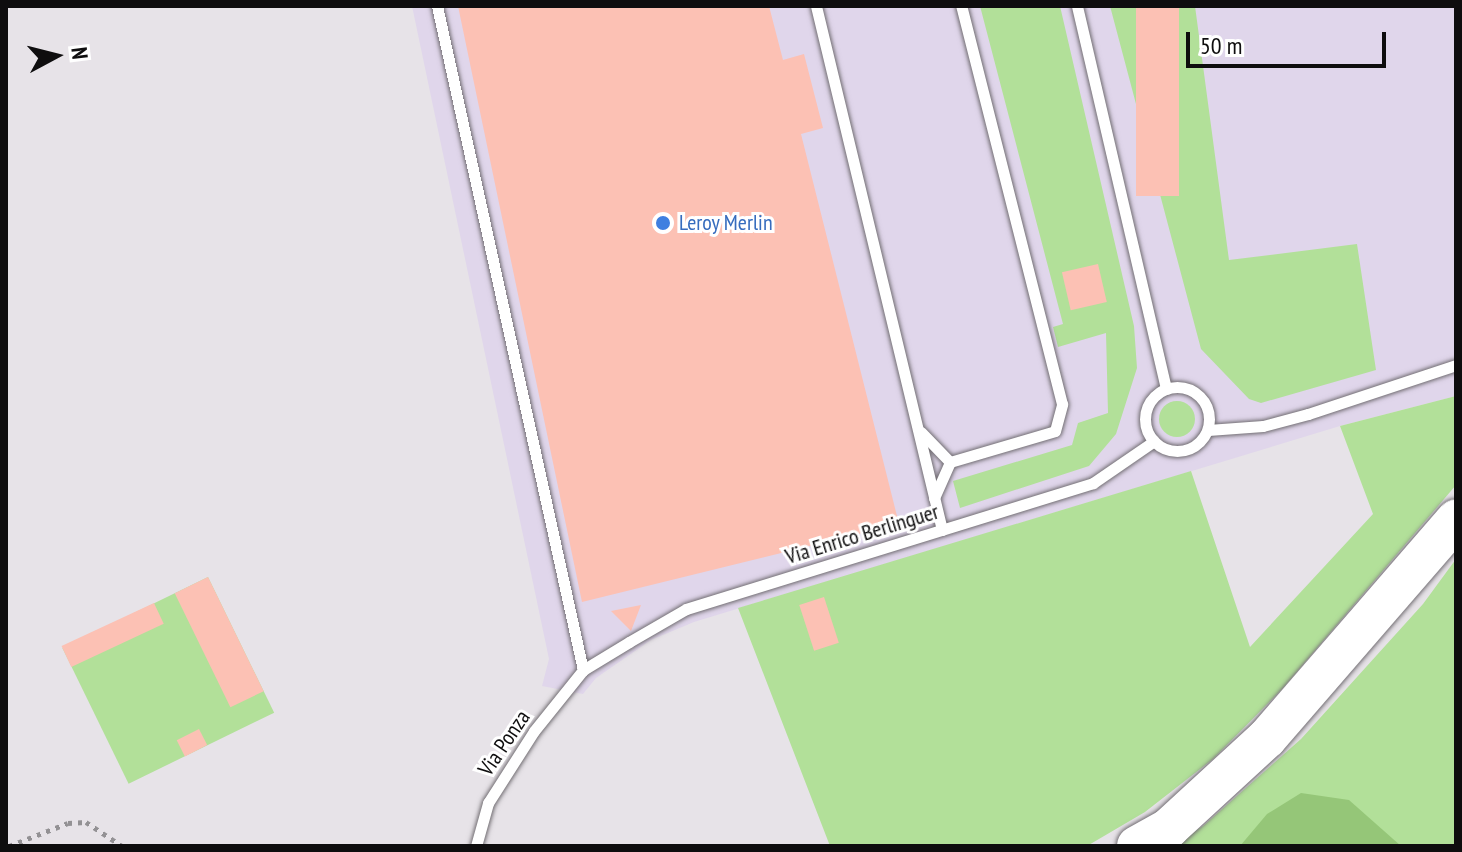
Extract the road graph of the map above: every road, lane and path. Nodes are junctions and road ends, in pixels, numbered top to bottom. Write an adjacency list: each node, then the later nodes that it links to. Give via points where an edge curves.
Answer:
1 (437, 6): 14 (lane)
2 (816, 6): 7 (lane)
3 (961, 6): 10 (lane, via 1062,404 1055,431)
4 (1077, 6): 6 (lane)
5 (1456, 365): 8 (lane, via 1263,426)
6 (1166, 389): 8 (lane, via 1187,388 1204,400); 9 (lane, via 1146,412)
7 (917, 425): 10 (lane); 11 (lane)
8 (1208, 430): 9 (lane, via 1184,451)
9 (1154, 441): 13 (lane, Via Enrico Berlinguer, via 1093,483)
10 (950, 462): 11 (lane)
11 (934, 498): 13 (lane)
12 (1456, 520): 18 (highway, via 1267,738 1169,828)
13 (942, 530): 14 (lane, Via Enrico Berlinguer, via 686,609)
14 (583, 670): 17 (lane, Via Ponza, via 488,803)
15 (9, 846): 16 (path, via 68,823 86,822)
16 (122, 846)
17 (476, 846)
18 (1137, 846)

